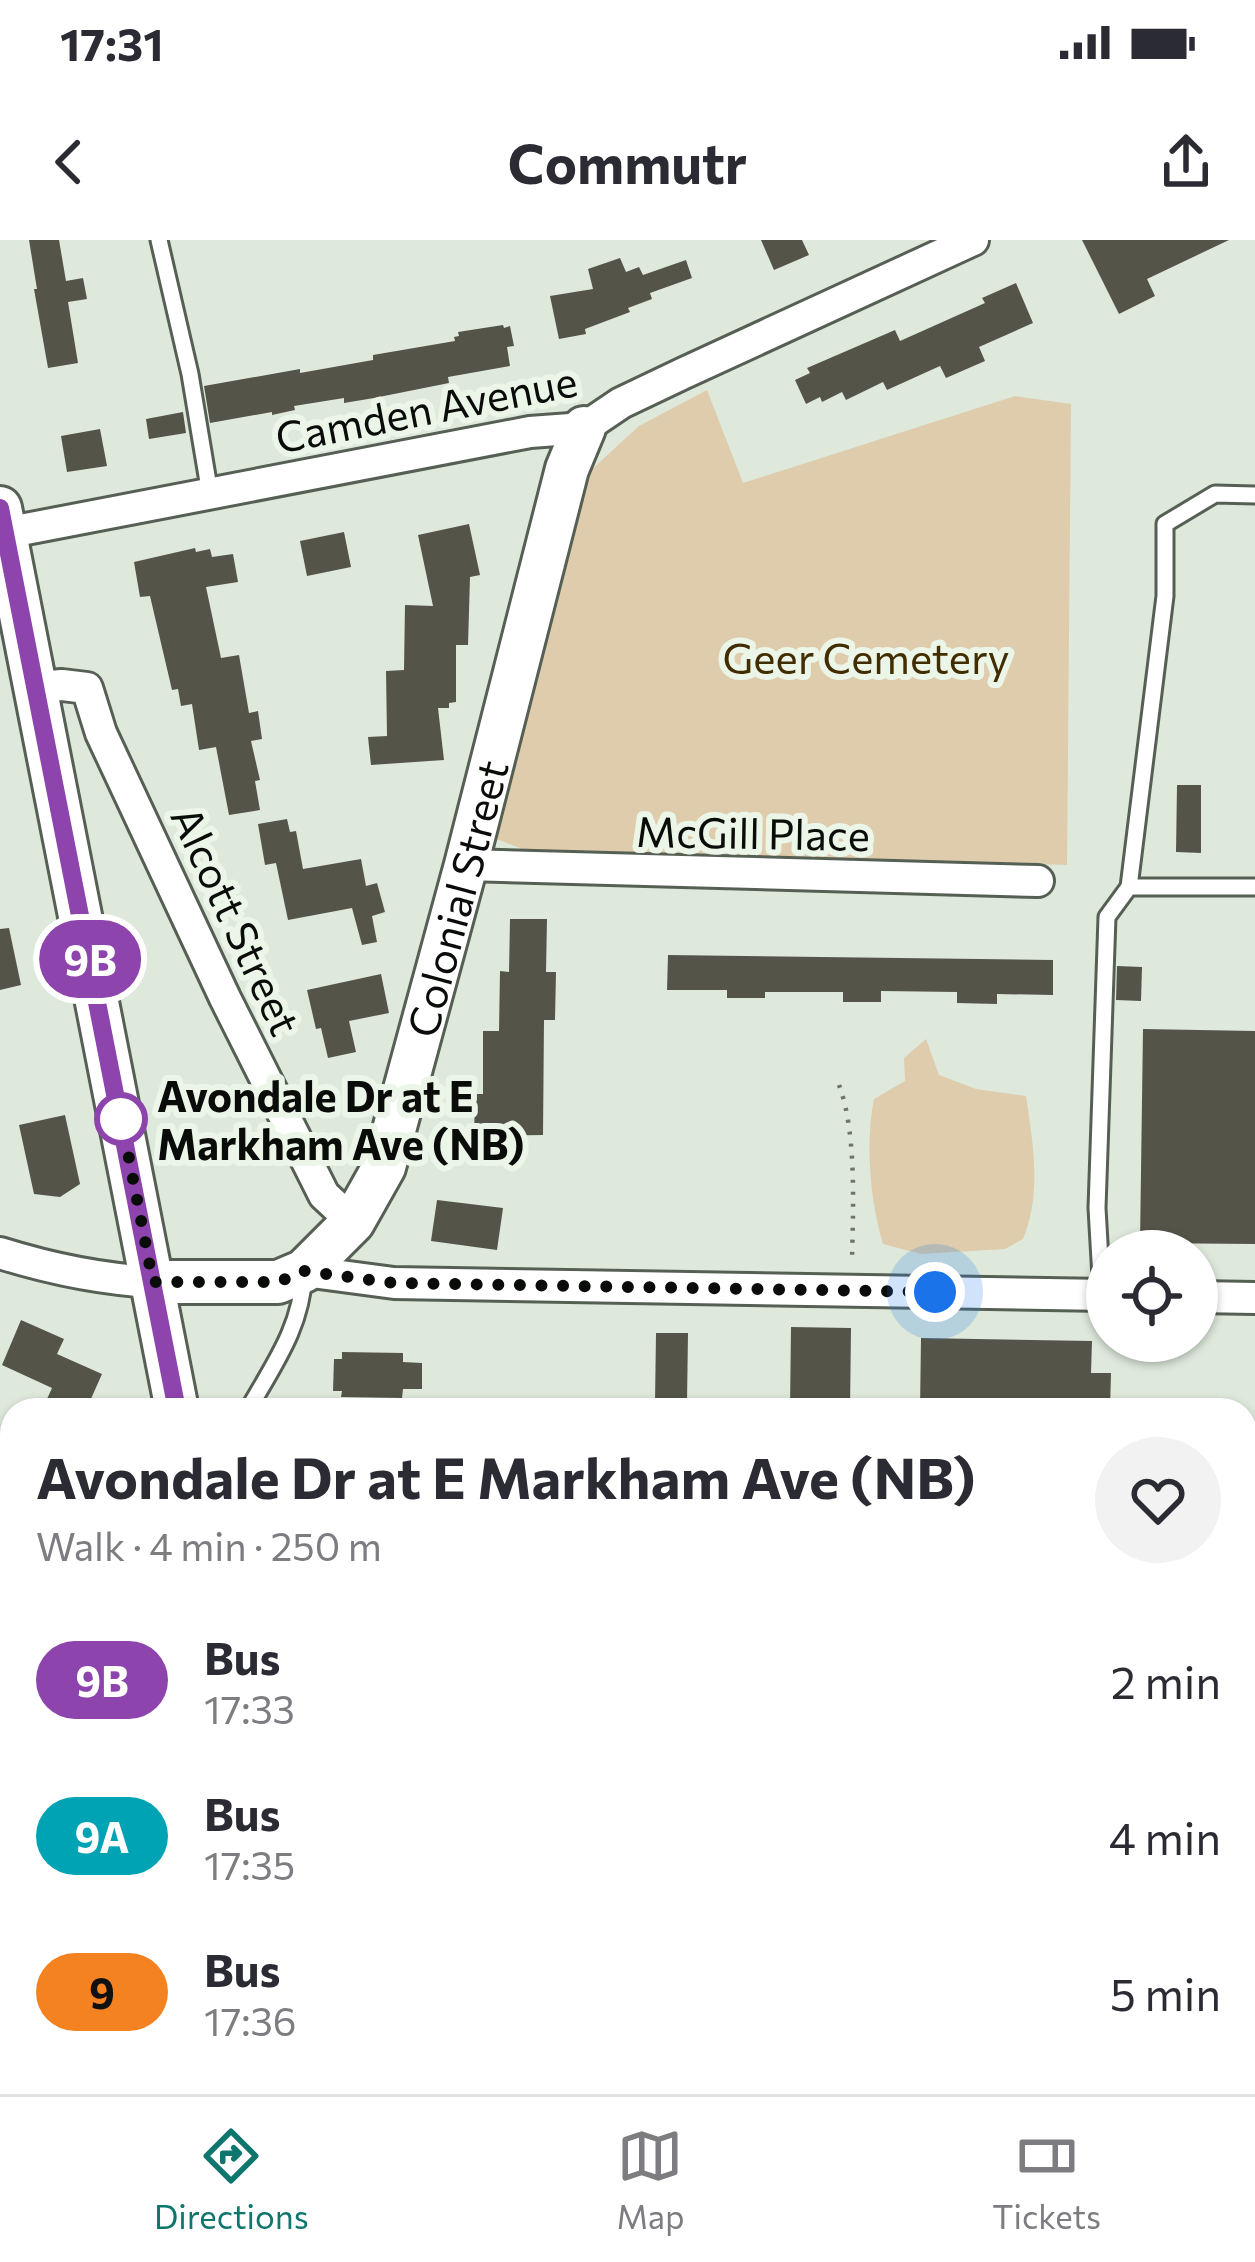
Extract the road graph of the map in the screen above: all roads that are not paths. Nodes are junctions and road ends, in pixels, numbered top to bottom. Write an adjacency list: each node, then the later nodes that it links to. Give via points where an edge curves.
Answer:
1 (159, 240): 4 (lane)
2 (973, 240): 3 (street, Camden Avenue, via 621,403)
3 (584, 428): 4 (street, Camden Avenue); 8 (street, Colonial Street)
4 (210, 494): 6 (street, Camden Avenue)
5 (1255, 495): 10 (lane, via 1215,494 1165,524 1165,596)
6 (2, 521): 7 (street)
7 (35, 687): 12 (street, Alcott Street, via 87,688 225,998 324,1195); 16 (street)
8 (466, 865): 9 (street, McGill Place); 12 (street, Colonial Street, via 384,1167)
9 (1038, 881)
10 (1129, 886): 11 (lane); 13 (lane, via 1107,917)
11 (1255, 886)
12 (353, 1222): 15 (street, Colonial Street)
13 (1099, 1230)
14 (0, 1253): 16 (street, via 104,1279)
15 (304, 1271): 16 (street, via 278,1282); 17 (street, via 394,1283); 21 (lane, via 296,1325)
16 (153, 1282): 20 (street)
17 (1086, 1295)
18 (1218, 1297): 19 (street)
19 (1255, 1298)
20 (175, 1398)
21 (255, 1398)

